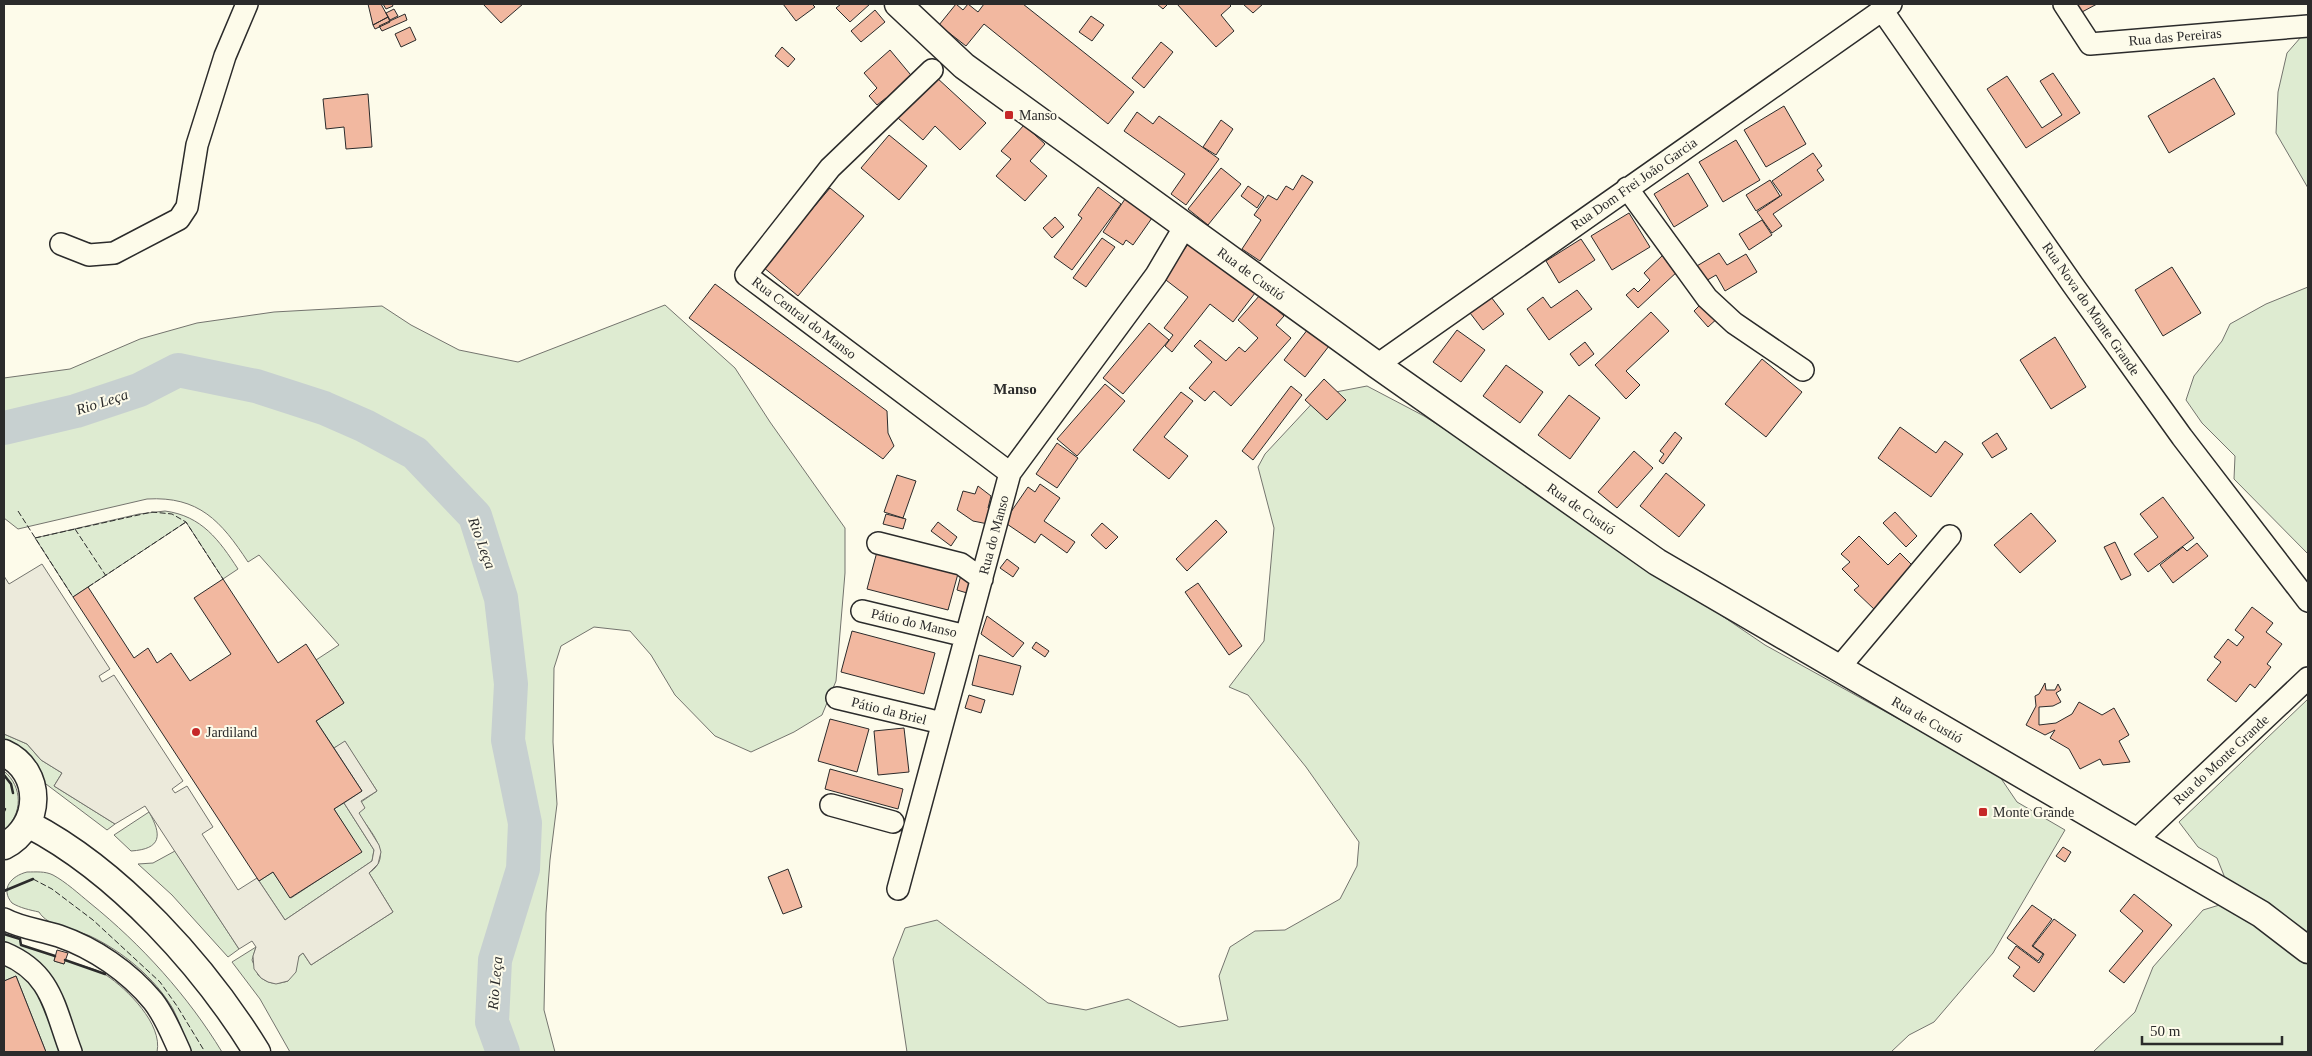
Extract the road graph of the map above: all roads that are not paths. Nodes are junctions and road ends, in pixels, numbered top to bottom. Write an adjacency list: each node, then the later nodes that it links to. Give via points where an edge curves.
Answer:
1 (248, 4): 9 (street, via 225,56 197,145 187,207 179,219 114,253 89,255)
2 (898, 4): 8 (main road, Rua de Custió, via 964,66)
3 (2064, 4): 5 (street, Rua das Pereiras, via 2090,44)
4 (1887, 7): 7 (street, Rua Dom Frei João Garcia); 16 (street, Rua Nova do Monte Grande, via 2073,285 2182,437)
5 (2308, 26)
6 (932, 70): 12 (street, Rua Central do Manso, via 830,168 746,275)
7 (1627, 188): 10 (street, Rua Dom Frei João Garcia); 11 (street, via 1707,298 1734,323)
8 (1186, 226): 10 (main road, Rua de Custió); 12 (street, Rua do Manso, via 1156,275)
9 (61, 244)
10 (1377, 365): 19 (main road, Rua de Custió, via 1657,562)
11 (1803, 370)
12 (1010, 473): 15 (street, Rua do Manso)
13 (1950, 536): 19 (street)
14 (878, 543): 15 (street, via 961,564)
15 (982, 579): 18 (street, Rua do Manso)
16 (2308, 600)
17 (862, 611): 18 (street, Pátio do Manso)
18 (966, 636): 22 (street, Rua do Manso)
19 (1838, 669): 27 (main road, Rua de Custió)
20 (2308, 678): 27 (street, Rua do Monte Grande)
21 (836, 698): 22 (street, Pátio da Briel)
22 (942, 724): 26 (street, Rua do Manso)
23 (4, 753): 25 (main road, via 20,764 32,784 34,801)
24 (831, 805): 26 (street)
25 (28, 824): 28 (main road); 37 (main road, via 98,872 153,920 212,986)
26 (905, 824): 29 (street, Rua do Manso)
27 (2134, 842): 31 (main road, Rua de Custió, via 2260,914)
28 (4, 846)
29 (898, 889)
30 (4, 919): 33 (street, via 75,942 103,957 153,1001)
31 (2308, 950)
32 (4, 953): 34 (street, via 31,967 40,978 48,990)
33 (164, 1018): 35 (street); 36 (street)
34 (71, 1052)
35 (167, 1052)
36 (180, 1052)
37 (257, 1052)

